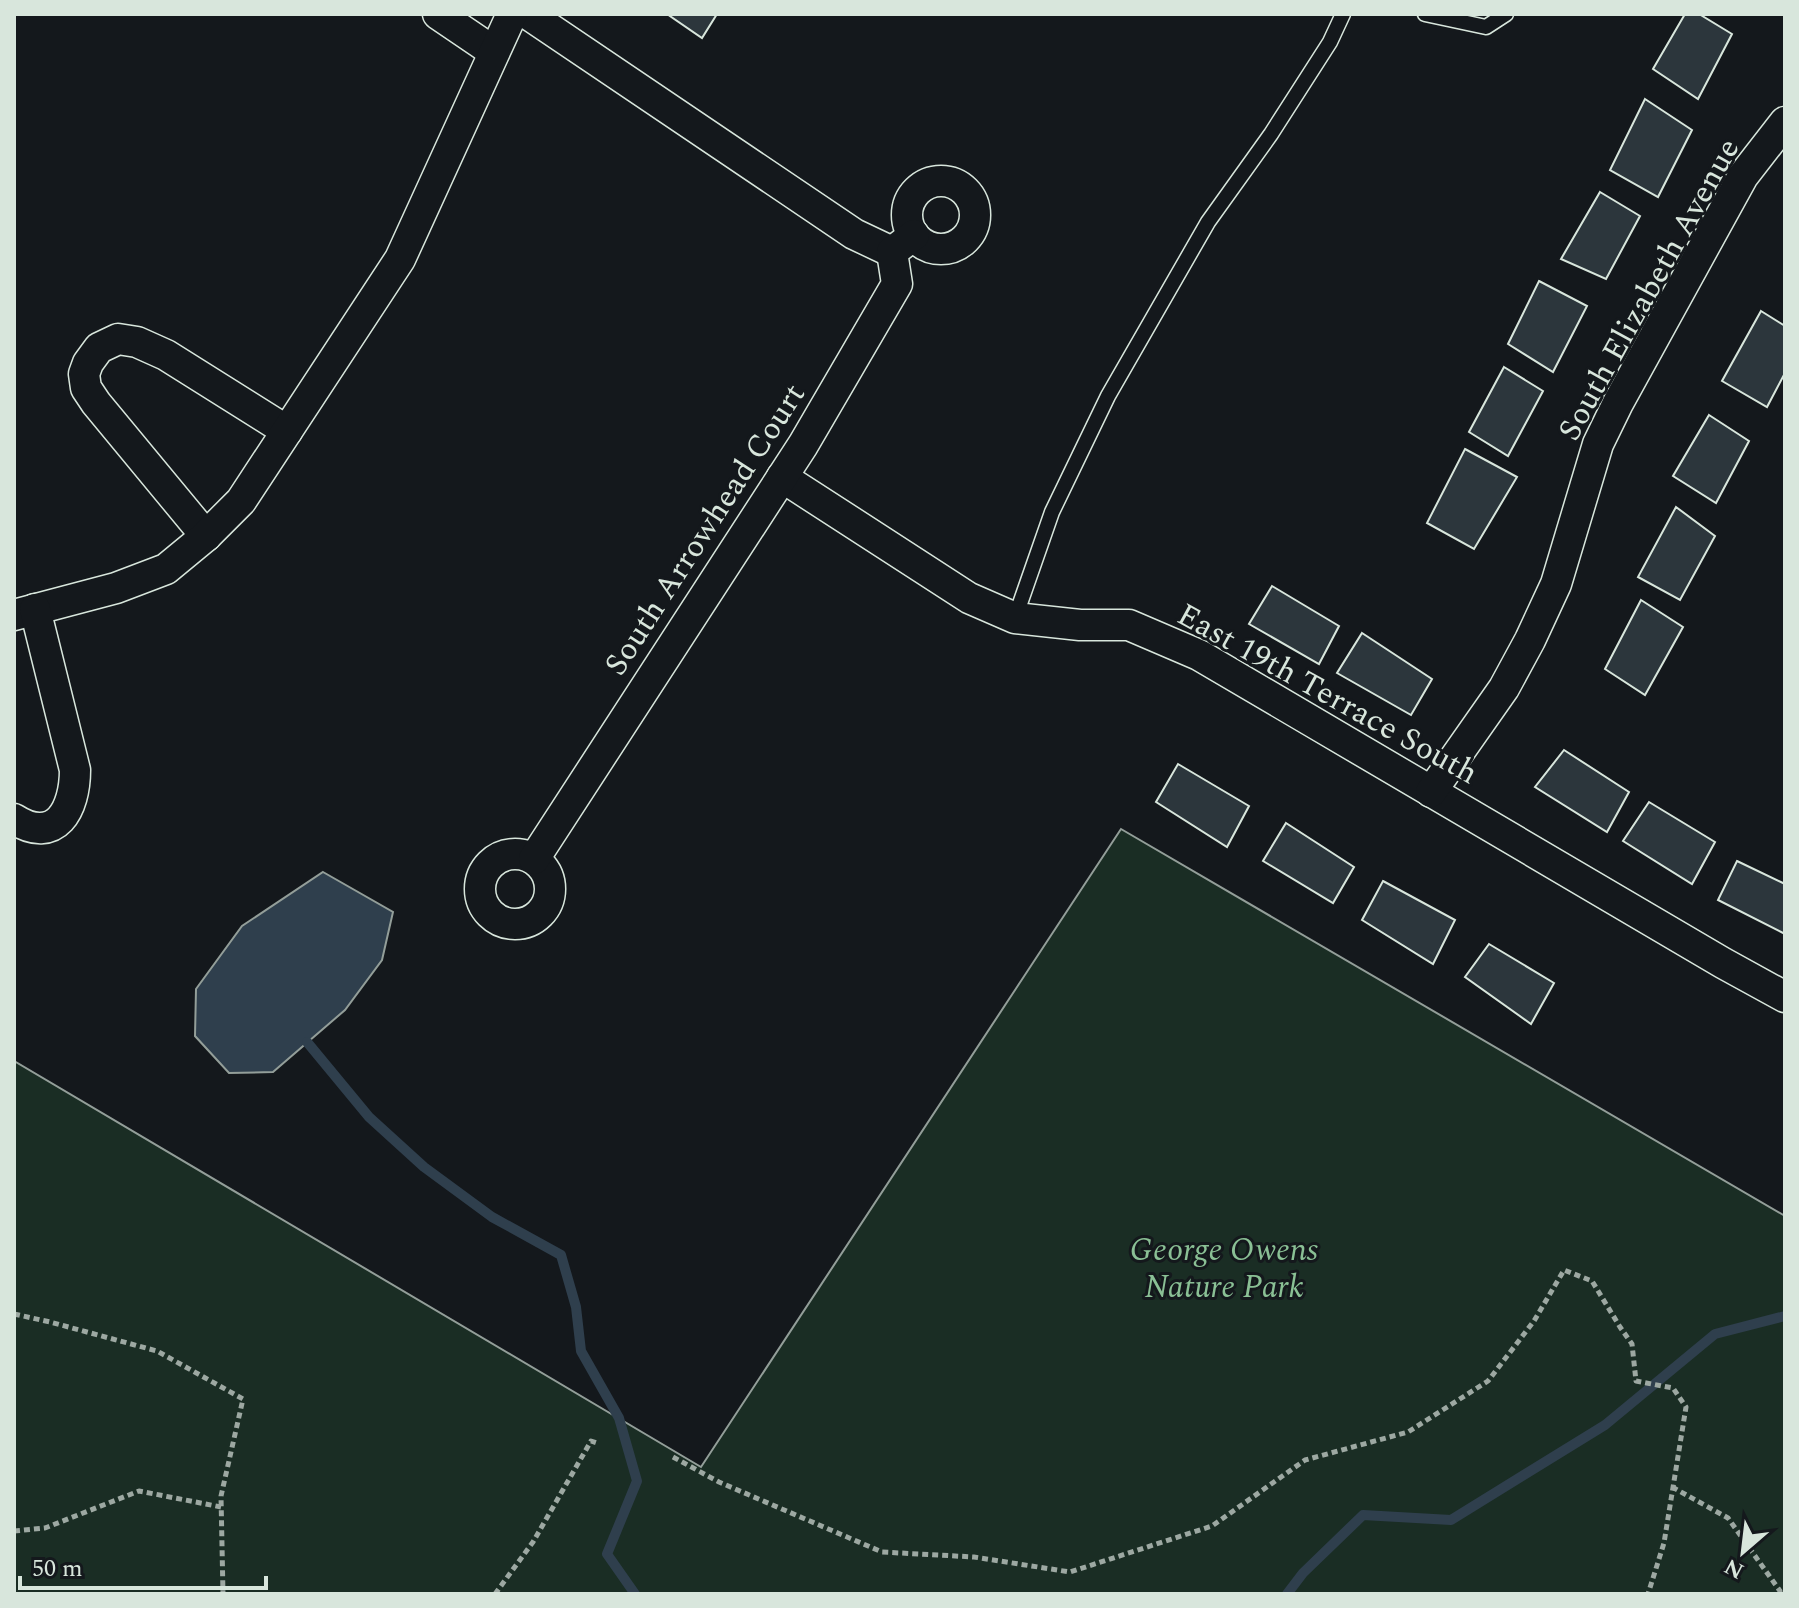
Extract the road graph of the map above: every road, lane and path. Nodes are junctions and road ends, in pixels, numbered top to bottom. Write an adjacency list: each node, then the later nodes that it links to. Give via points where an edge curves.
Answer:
1 (438, 14): 7 (street)
2 (512, 14): 7 (street)
3 (528, 14): 10 (street, South Arrowhead Court, via 854,234 903,244 897,284)
4 (1343, 14): 13 (lane, via 1279,121 1208,222 1108,396 1052,512)
5 (1425, 14): 6 (lane, via 1486,27)
6 (1506, 14)
7 (494, 52): 9 (street, via 400,259)
8 (1785, 122): 14 (street, South Elizabeth Avenue, via 1743,176 1618,403 1598,444 1556,584 1530,640 1504,688)
9 (287, 431): 11 (street, via 241,501); 11 (street, via 137,342 118,339 99,348 84,374 86,388)
10 (782, 477): 13 (street, East 19th Terrace South, via 969,598); 16 (street, South Arrowhead Court)
11 (206, 536): 12 (street, via 166,569)
12 (24, 612): 15 (street, via 75,770 75,787 69,808 57,823 40,830)
13 (1015, 618): 14 (street, East 19th Terrace South, via 1129,625 1199,655)
14 (1431, 792): 17 (street, East 19th Terrace South)
15 (14, 819)
16 (534, 859)
17 (1785, 997)
18 (14, 1314): 22 (path, via 157,1351 243,1399)
19 (597, 1443): 25 (path, via 591,1441 533,1542)
20 (673, 1457): 21 (path, via 882,1552 974,1557 1070,1572 1212,1526 1305,1460 1408,1432 1488,1381 1534,1321 1564,1270 1592,1281 1632,1344 1636,1381 1673,1388 1686,1407)
21 (1672, 1487): 26 (path, via 1664,1543); 27 (path, via 1728,1518)
22 (221, 1507): 23 (path, via 139,1491 45,1528); 24 (path)
23 (14, 1531)
24 (223, 1594)
25 (495, 1594)
26 (1648, 1594)
27 (1780, 1594)

